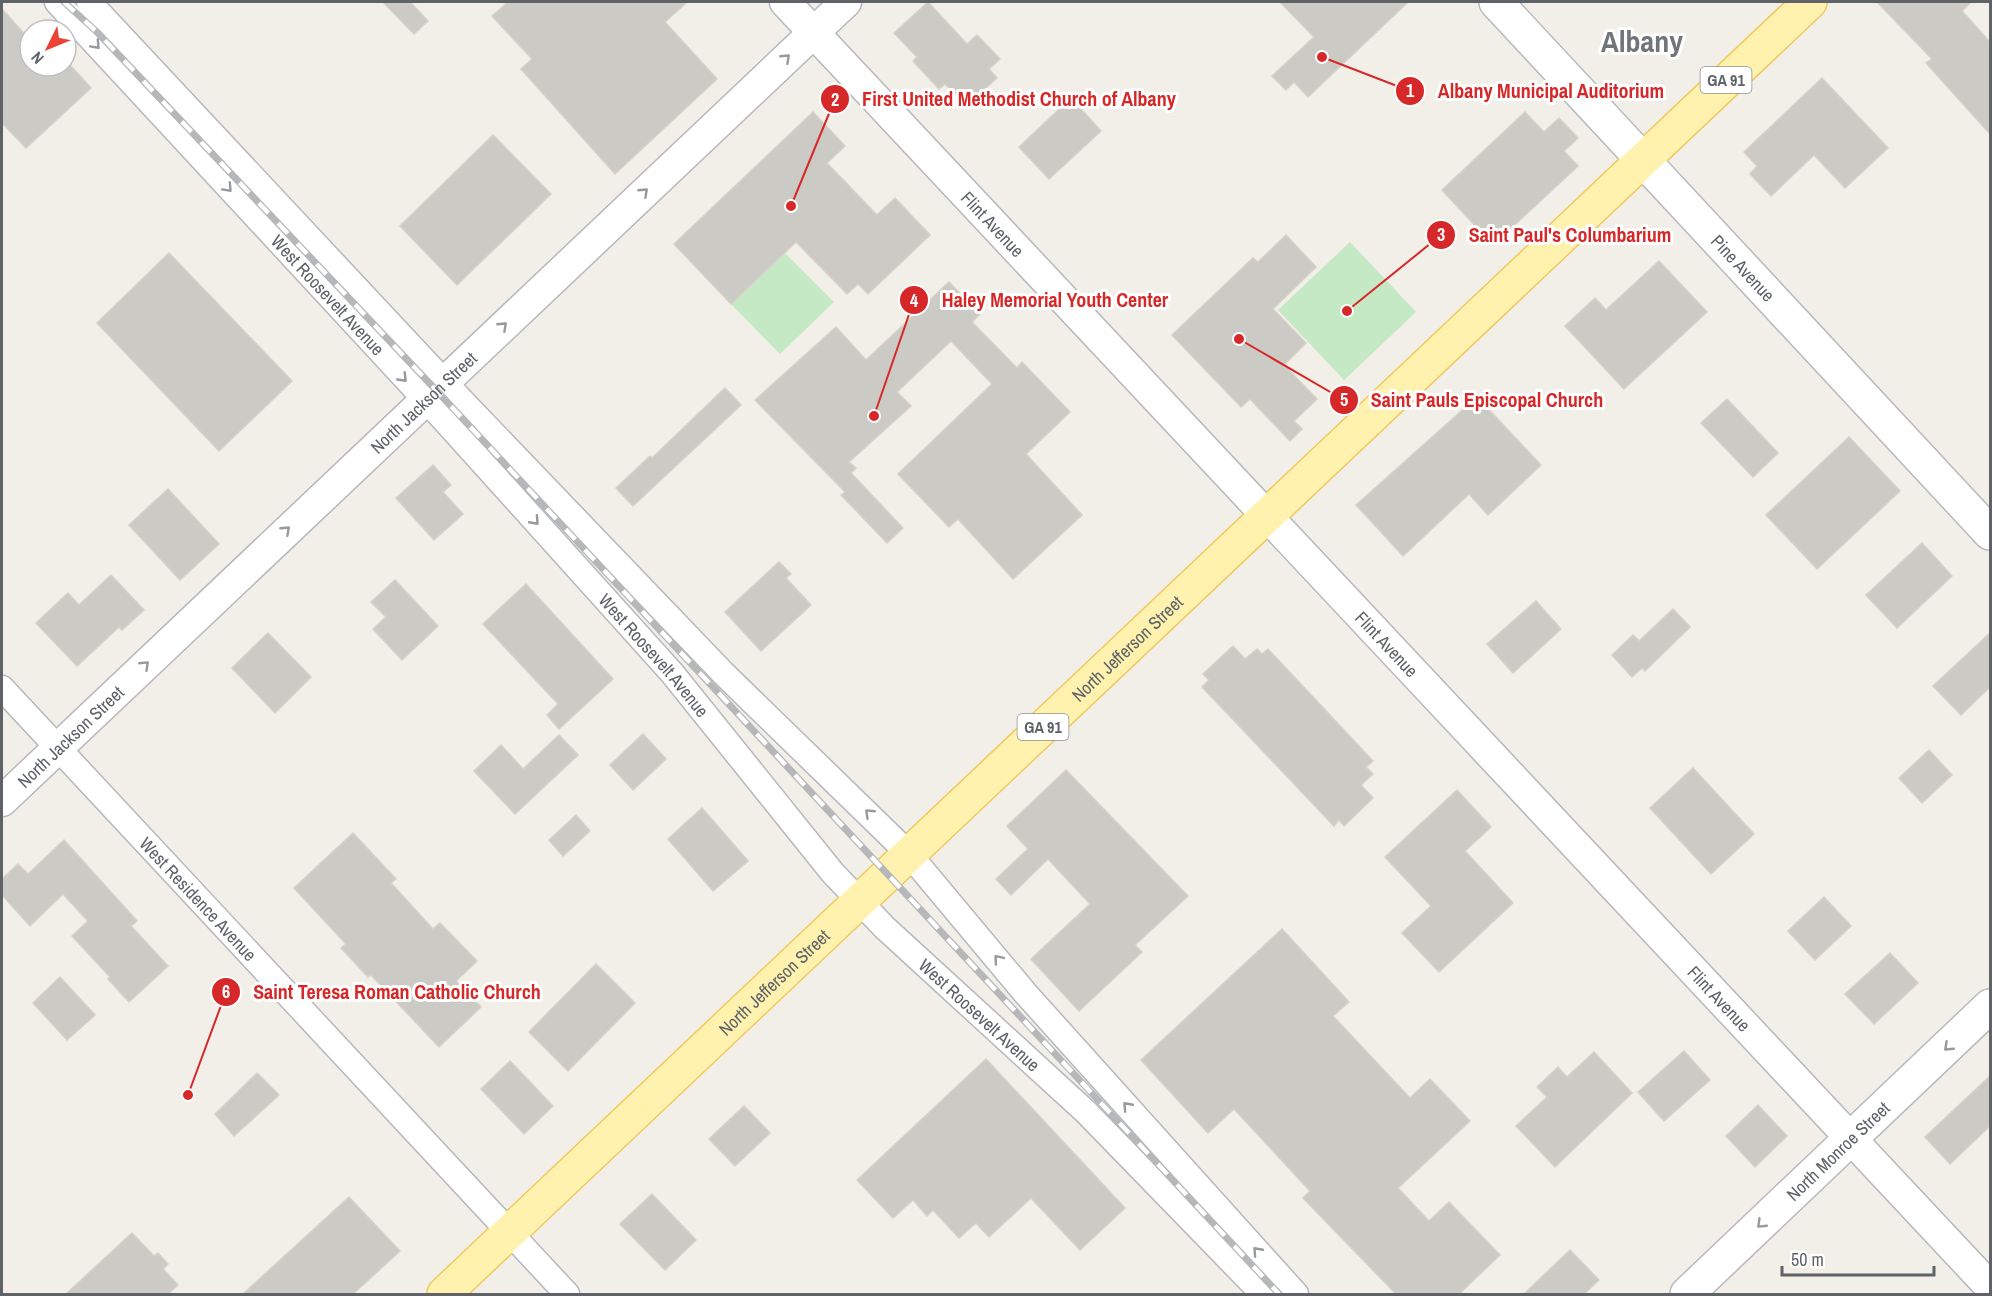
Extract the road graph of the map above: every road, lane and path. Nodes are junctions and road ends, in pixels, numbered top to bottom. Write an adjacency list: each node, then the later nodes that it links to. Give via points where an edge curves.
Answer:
1 (57, 2): 9 (street, West Roosevelt Avenue, one-way to 9)
2 (89, 2): 9 (street, West Roosevelt Avenue)
3 (785, 2): 7 (street, Flint Avenue)
4 (846, 2): 7 (street, North Jackson Street)
5 (1496, 2): 8 (main road, Pine Avenue)
6 (1810, 2): 8 (main road, North Jefferson Street / GA 91)
7 (814, 33): 9 (street, North Jackson Street, one-way to 7); 10 (street, Flint Avenue)
8 (1642, 159): 10 (main road, North Jefferson Street / GA 91); 11 (main road, Pine Avenue)
9 (434, 390): 13 (street, North Jackson Street, one-way to 9); 15 (street, West Roosevelt Avenue, one-way to 9); 16 (street, West Roosevelt Avenue, one-way to 16, via 672,673 825,866)
10 (1267, 516): 15 (main road, North Jefferson Street / GA 91); 18 (street, Flint Avenue)
11 (1990, 533)
12 (2, 688): 13 (street, West Residence Avenue)
13 (57, 749): 14 (street, North Jackson Street); 19 (street, West Residence Avenue)
14 (2, 801)
15 (909, 854): 16 (main road, North Jefferson Street / GA 91); 24 (street, West Roosevelt Avenue, one-way to 15, via 1026,994)
16 (859, 901): 19 (main road, North Jefferson Street / GA 91); 23 (street, West Roosevelt Avenue, via 1086,1112)
17 (1990, 1006): 18 (main road, North Monroe Street, one-way to 18)
18 (1851, 1139): 20 (street, Flint Avenue); 25 (main road, North Monroe Street, one-way to 25)
19 (509, 1232): 21 (main road, North Jefferson Street / GA 91); 22 (street, West Residence Avenue)
20 (1990, 1287)
21 (444, 1294)
22 (567, 1294)
23 (1263, 1294)
24 (1296, 1294)
25 (1686, 1294)

